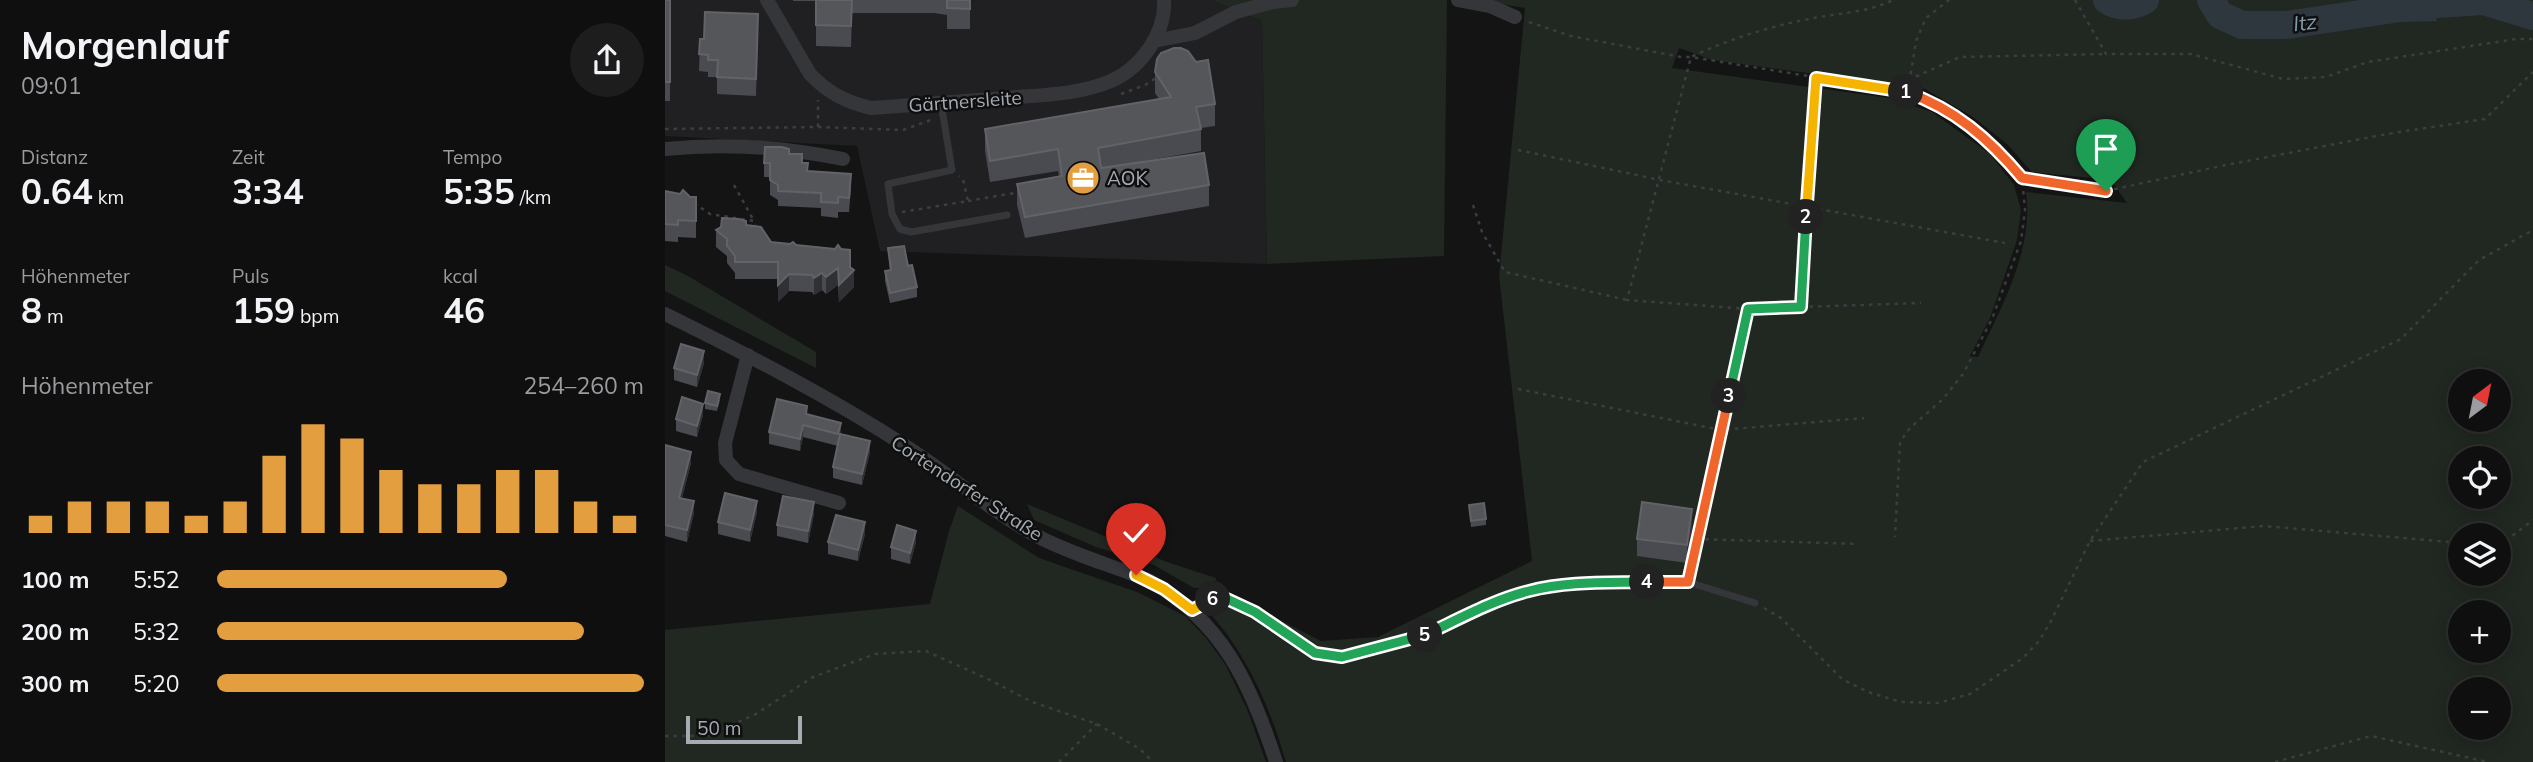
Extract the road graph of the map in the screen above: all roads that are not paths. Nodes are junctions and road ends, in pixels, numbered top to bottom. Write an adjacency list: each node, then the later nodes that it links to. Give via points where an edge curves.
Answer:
1 (767, 0): 8 (street, Gärtnersleite, via 810,74 850,103 871,108)
2 (1164, 0): 7 (street, Gärtnersleite)
3 (1292, 0): 7 (street, via 1236,12 1195,33)
4 (1458, 0): 5 (street)
5 (1490, 3): 6 (street)
6 (1515, 17)
7 (1154, 41): 8 (street, Gärtnersleite, via 1126,72 1100,85 1066,93)
8 (941, 103): 11 (lane, via 952,170 888,184 892,214 900,229 911,232)
9 (665, 149): 10 (street, via 803,150)
10 (843, 159)
11 (1007, 215)
12 (665, 314): 13 (street, Cortendorfer Straße)
13 (748, 355): 14 (street, via 725,443 726,460 739,474); 16 (street, Cortendorfer Straße, via 909,448 1034,534 1148,580)
14 (839, 503)
15 (1755, 603): 16 (lane, via 1688,582 1594,583 1532,590 1418,638 1342,657 1315,653 1255,612 1227,599 1216,598)
16 (1192, 610): 17 (street, Cortendorfer Straße, via 1233,659)
17 (1276, 762)

